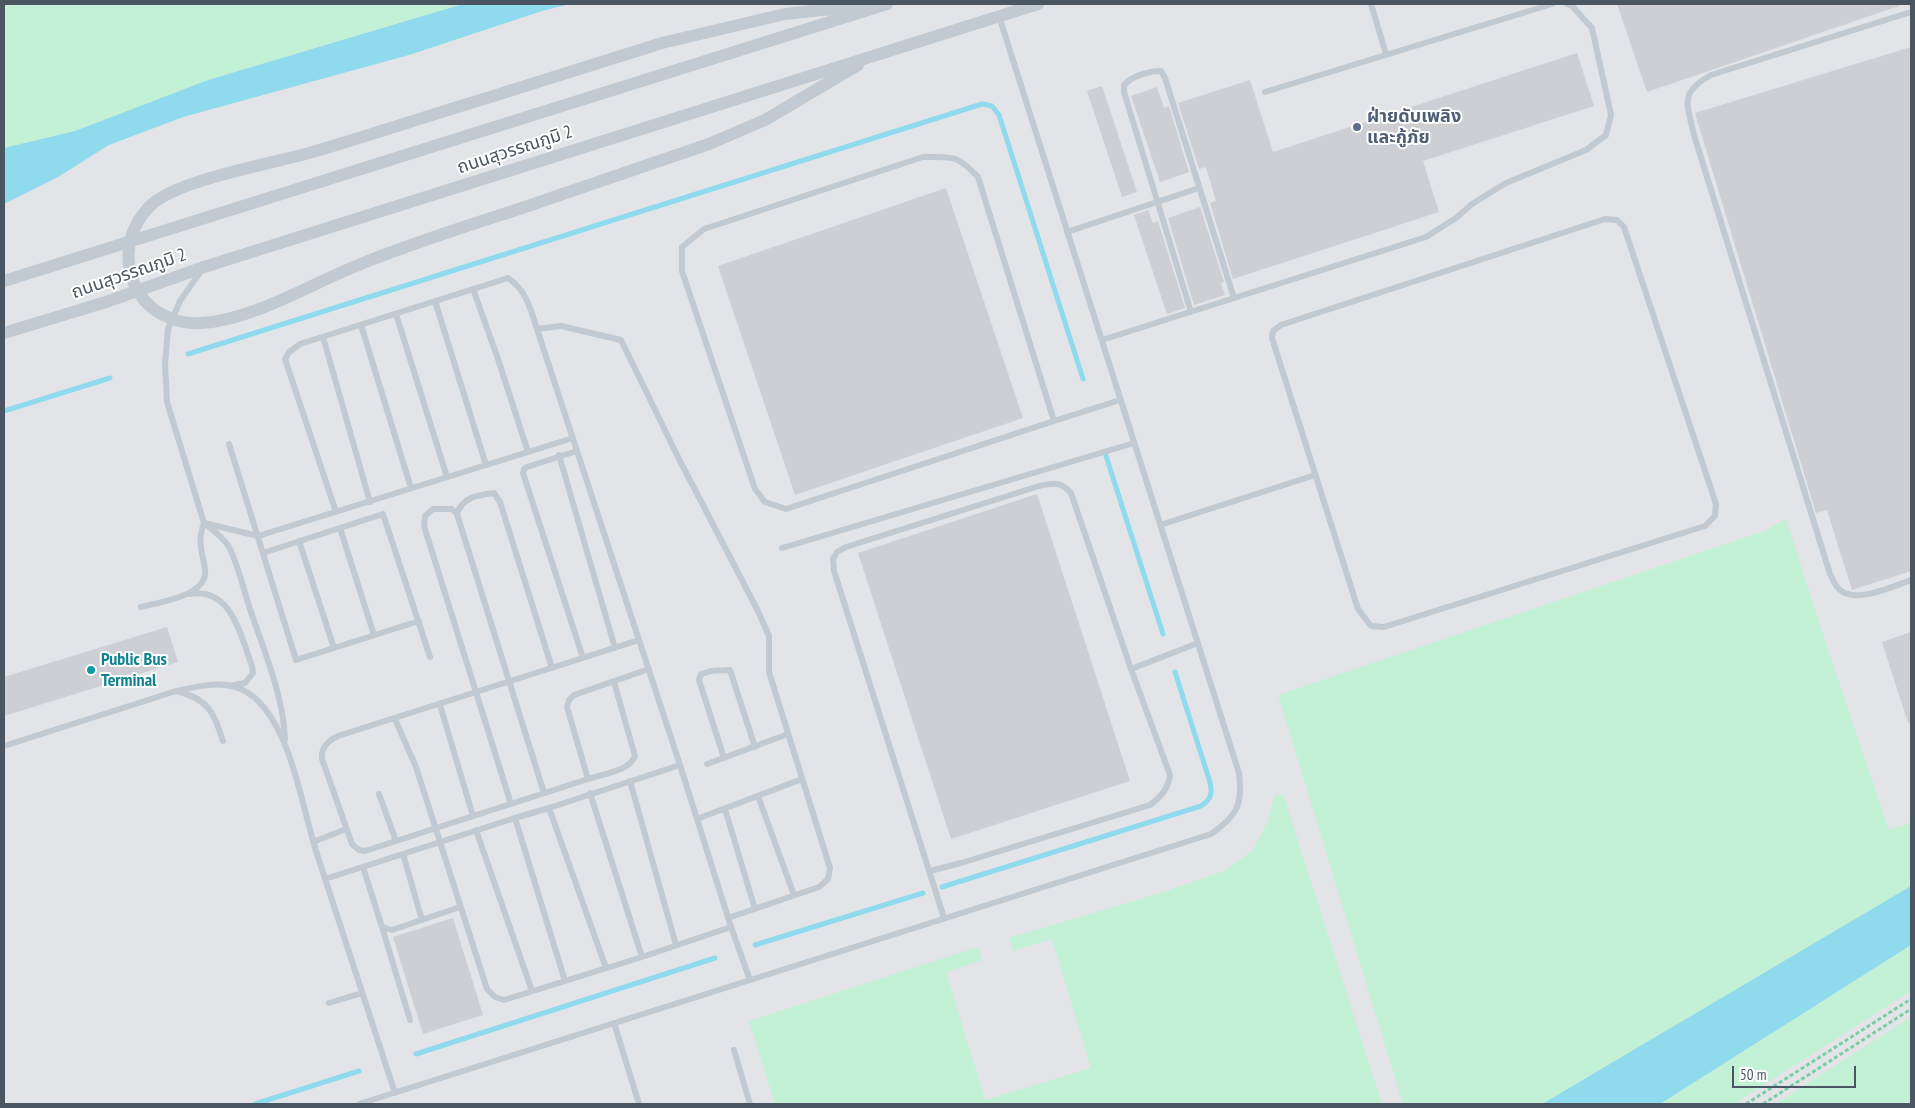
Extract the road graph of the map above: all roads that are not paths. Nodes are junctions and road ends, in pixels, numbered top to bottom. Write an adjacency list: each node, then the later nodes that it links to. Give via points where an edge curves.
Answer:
1 (1038, 4): 7 (street, ถนนสุวรรณภูมิ 2)
2 (1371, 4): 8 (lane)
3 (1552, 4): 8 (lane)
4 (1567, 4): 17 (lane, via 1592,28 1611,115 1606,135 1586,150 1506,183 1426,237)
5 (882, 6): 9 (street, bridge, via 785,14 662,43 308,153 180,188 151,205 136,223 128,244 133,280 150,306 164,316 199,324 221,321 268,305 402,248 709,144 757,124); 15 (street, ถนนสุวรรณภูมิ 2)
6 (1911, 12): 48 (lane, via 1711,74 1690,90 1687,105 1830,574 1841,591 1851,595 1865,595)
7 (999, 16): 9 (street, ถนนสุวรรณภูมิ 2); 13 (lane)
8 (1386, 54): 10 (lane)
9 (875, 55): 14 (street, ถนนสุวรรณภูมิ 2)
10 (1265, 92)
11 (1199, 188): 12 (lane); 12 (lane, via 1164,78 1161,71 1152,71 1127,81 1124,92); 17 (lane)
12 (1158, 201): 13 (lane); 19 (lane)
13 (1067, 232): 25 (lane)
14 (204, 267): 23 (street, ถนนสุวรรณภูมิ 2, via 106,302); 41 (lane, via 180,300 168,329 165,364 167,402)
15 (4, 281)
16 (472, 289): 18 (lane); 22 (lane, via 508,278 524,293); 32 (lane)
17 (1234, 298): 19 (lane)
18 (435, 301): 20 (lane); 34 (lane)
19 (1191, 312): 25 (lane)
20 (396, 314): 21 (lane); 36 (lane)
21 (360, 325): 24 (lane); 37 (lane)
22 (537, 329): 28 (lane); 69 (lane, via 561,326 621,340 769,636 769,672)
23 (4, 333)
24 (323, 337): 38 (lane); 39 (lane, via 300,344 285,359)
25 (1102, 340): 26 (lane)
26 (1120, 400): 27 (lane); 29 (lane)
27 (1054, 421): 27 (lane, via 786,509 765,502 755,489 682,271 682,247 704,229 923,157 952,157 978,177)
28 (573, 438): 31 (lane); 32 (lane)
29 (1134, 442): 42 (lane); 46 (lane)
30 (229, 444): 44 (lane)
31 (577, 451): 33 (lane); 53 (lane)
32 (528, 452): 34 (lane)
33 (559, 455): 56 (lane); 58 (lane, via 527,467 523,473)
34 (486, 465): 36 (lane)
35 (1315, 475): 35 (lane, via 1272,338 1273,331 1281,325 1605,220 1617,220 1624,227 1716,504 1715,516 1705,526 1384,627 1372,626 1358,609); 42 (lane)
36 (447, 477): 37 (lane)
37 (411, 488): 38 (lane)
38 (370, 502): 39 (lane)
39 (336, 512): 44 (lane)
40 (457, 514): 59 (lane, via 464,501 485,494 494,493 500,502); 62 (lane); 66 (lane, via 452,509 433,509 425,516 424,526)
41 (204, 523): 44 (lane); 49 (lane, via 200,541 204,578); 71 (lane, via 229,547 279,698)
42 (1160, 525): 54 (lane)
43 (340, 528): 45 (lane); 51 (lane, via 383,514); 52 (lane)
44 (258, 536): 47 (lane)
45 (299, 541): 47 (lane); 55 (lane)
46 (782, 548)
47 (263, 554): 55 (lane, via 296,660)
48 (1911, 580)
49 (187, 594): 50 (lane); 64 (lane, via 200,593 215,598 233,616 253,673 245,683)
50 (141, 608)
51 (419, 621): 52 (lane); 57 (lane)
52 (374, 636): 55 (lane)
53 (639, 640): 56 (lane); 60 (lane)
54 (1198, 643): 61 (lane); 104 (lane, via 1239,773 1241,790 1238,806 1228,822 1210,834)
55 (334, 648)
56 (616, 648): 58 (lane)
57 (430, 657)
58 (583, 658): 59 (lane)
59 (552, 668): 62 (lane)
60 (648, 669): 63 (lane); 76 (lane)
61 (1131, 670): 98 (lane, via 1170,775 1161,797 1150,806); 98 (lane, via 1071,493 1065,486 1055,483 1039,486 837,552 833,559 834,571)
62 (510, 682): 66 (lane); 80 (lane)
63 (614, 682): 77 (lane, via 635,756 628,766); 77 (lane, via 574,695 566,707)
64 (229, 685): 65 (lane, via 203,684); 71 (lane, via 253,697 266,710)
65 (176, 691): 70 (lane, via 192,695 210,708); 72 (lane)
66 (477, 693): 67 (lane); 84 (lane)
67 (440, 705): 68 (lane); 87 (lane)
68 (396, 719): 90 (lane, via 416,767); 91 (lane, via 338,736 322,750 322,759)
69 (788, 734): 73 (lane); 78 (lane)
70 (223, 741)
71 (285, 743): 94 (lane)
72 (4, 746)
73 (755, 746): 74 (lane); 74 (lane, via 730,670 701,674 699,680)
74 (724, 758): 75 (lane)
75 (707, 764)
76 (680, 765): 79 (lane); 89 (lane)
77 (588, 779): 80 (lane)
78 (802, 779): 83 (lane); 100 (lane, via 830,868 828,879 819,887)
79 (630, 781): 81 (lane); 108 (lane)
80 (544, 793): 84 (lane)
81 (590, 793): 85 (lane); 109 (lane)
82 (379, 794): 93 (lane)
83 (758, 796): 86 (lane); 100 (lane)
84 (510, 804): 87 (lane)
85 (549, 808): 88 (lane); 110 (lane)
86 (725, 809): 89 (lane); 102 (lane)
87 (473, 816): 90 (lane)
88 (515, 818): 92 (lane); 112 (lane)
89 (697, 818): 103 (lane)
90 (435, 829): 93 (lane); 95 (lane)
91 (346, 830): 93 (lane, via 352,844 359,850); 94 (lane)
92 (476, 830): 95 (lane); 113 (lane)
93 (396, 841)
94 (313, 842): 99 (lane)
95 (439, 842): 96 (lane); 101 (lane)
96 (403, 854): 97 (lane); 105 (lane)
97 (363, 866): 99 (lane); 107 (lane)
98 (930, 871): 104 (lane)
99 (325, 879): 114 (lane)
100 (794, 895): 102 (lane)
101 (460, 907): 105 (lane); 113 (lane, via 487,989 504,1000)
102 (755, 909): 103 (lane)
103 (728, 918): 106 (lane)
104 (944, 918): 111 (lane)
105 (422, 920): 107 (lane, via 392,930)
106 (731, 926): 108 (lane); 111 (lane)
107 (382, 927): 116 (lane)
108 (676, 945): 109 (lane)
109 (642, 957): 110 (lane)
110 (606, 968): 112 (lane)
111 (750, 980): 117 (lane)
112 (565, 981): 113 (lane)
113 (532, 991)
114 (362, 993): 115 (lane); 119 (lane)
115 (329, 1003)
116 (410, 1020)
117 (614, 1024): 119 (lane); 121 (lane)
118 (734, 1050): 122 (lane)
119 (394, 1093): 120 (lane)
120 (358, 1104)
121 (638, 1104)
122 (750, 1104)

